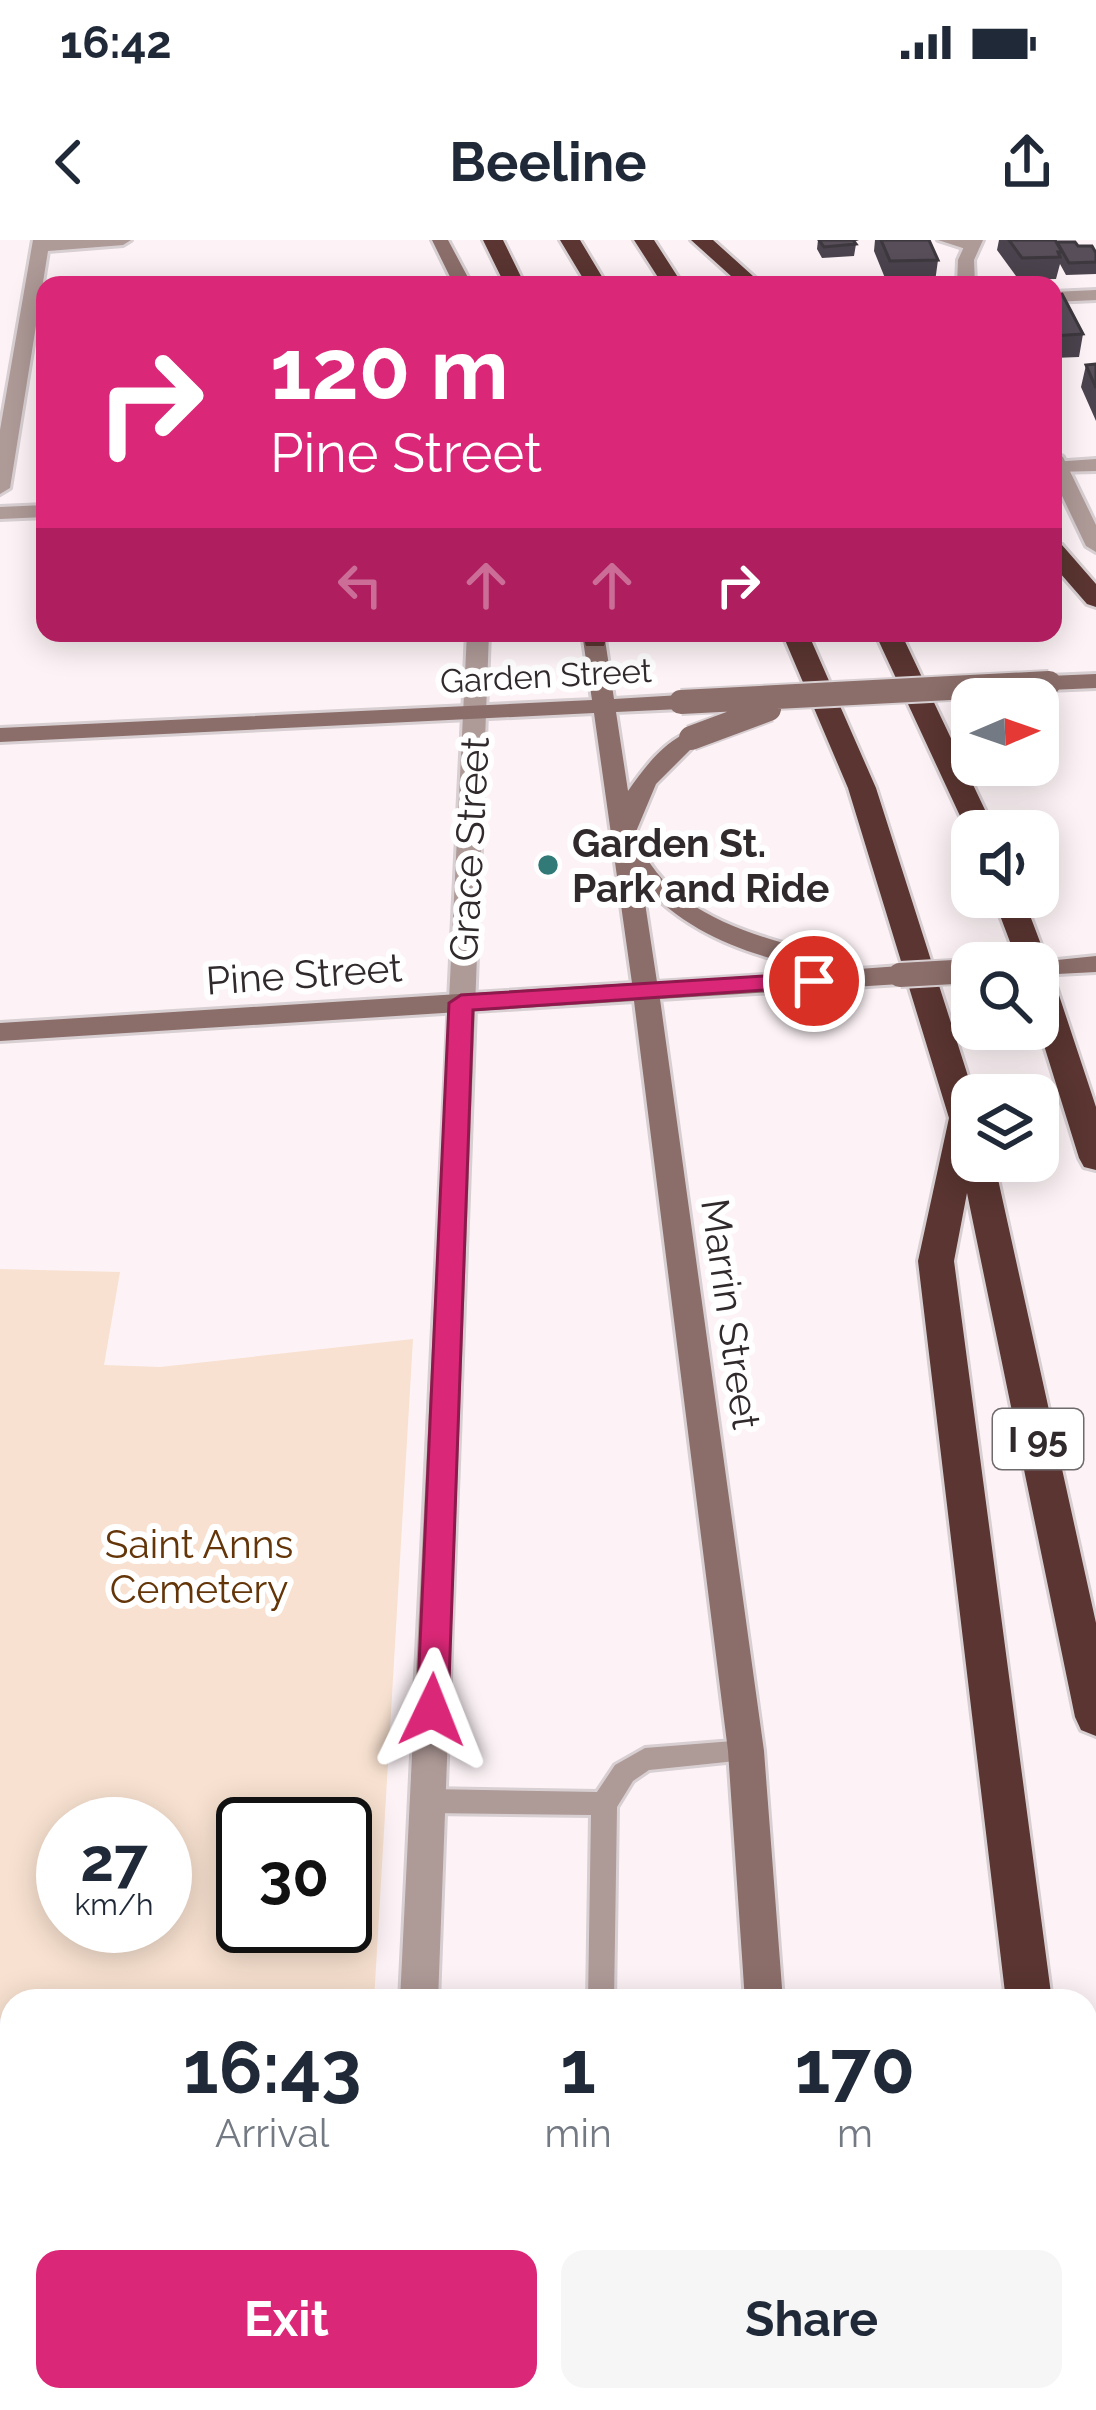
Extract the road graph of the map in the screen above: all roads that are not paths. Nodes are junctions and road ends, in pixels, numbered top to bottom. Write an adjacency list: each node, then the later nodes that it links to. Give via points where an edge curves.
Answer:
1 (123, 240): 9 (street)
2 (440, 240): 11 (main road)
3 (493, 240): 12 (highway)
4 (570, 240): 13 (highway)
5 (644, 240): 14 (highway)
6 (701, 240): 15 (highway)
7 (946, 240): 8 (street)
8 (974, 243): 16 (street)
9 (40, 244): 10 (street)
10 (39, 276)
11 (458, 276)
12 (511, 276)
13 (592, 276)
14 (667, 276)
15 (743, 276)
16 (966, 276)
17 (1096, 295): 18 (street)
18 (1062, 297)
19 (36, 336): 20 (street); 24 (street)
20 (0, 338)
21 (1062, 462): 22 (street)
22 (1096, 465)
23 (1062, 475): 27 (street)
24 (0, 488)
25 (36, 511): 26 (street)
26 (0, 513)
27 (1096, 546)
28 (1062, 560): 29 (highway)
29 (1096, 599)
30 (478, 642): 37 (street, Grace Street)
31 (595, 642): 36 (main road, Marrin Street)
32 (798, 642): 49 (highway, via 862,788)
33 (892, 642): 39 (highway)
34 (1096, 681): 35 (main road, Garden Street, bridge)
35 (839, 693): 36 (main road, Garden Street, bridge); 40 (main road, bridge, via 691,738 645,781)
36 (606, 706): 37 (main road, Garden Street); 40 (main road, Marrin Street)
37 (476, 712): 38 (main road, Garden Street); 46 (street, Grace Street)
38 (0, 735)
39 (971, 810)
40 (622, 837): 44 (main road, via 691,917 744,943); 45 (main road, Marrin Street)
41 (1096, 964): 42 (main road)
42 (1059, 965)
43 (951, 972): 44 (main road, Pine Street, bridge)
44 (900, 975): 45 (main road, Pine Street)
45 (646, 992): 46 (main road, Pine Street); 54 (main road, Marrin Street)
46 (461, 1003): 47 (main road, Pine Street); 55 (street, Grace Street)
47 (0, 1032)
48 (1059, 1043): 50 (highway)
49 (952, 1074)
50 (1096, 1158)
51 (955, 1182): 60 (highway, via 936,1261)
52 (981, 1182): 53 (highway, I 95)
53 (1096, 1717)
54 (746, 1751): 56 (lane, via 645,1760 624,1773); 59 (main road, Marrin Street)
55 (428, 1801): 56 (lane); 57 (street, Grace Street)
56 (604, 1804): 58 (lane)
57 (420, 1989)
58 (601, 1989)
59 (763, 1989)
60 (1028, 1989)

